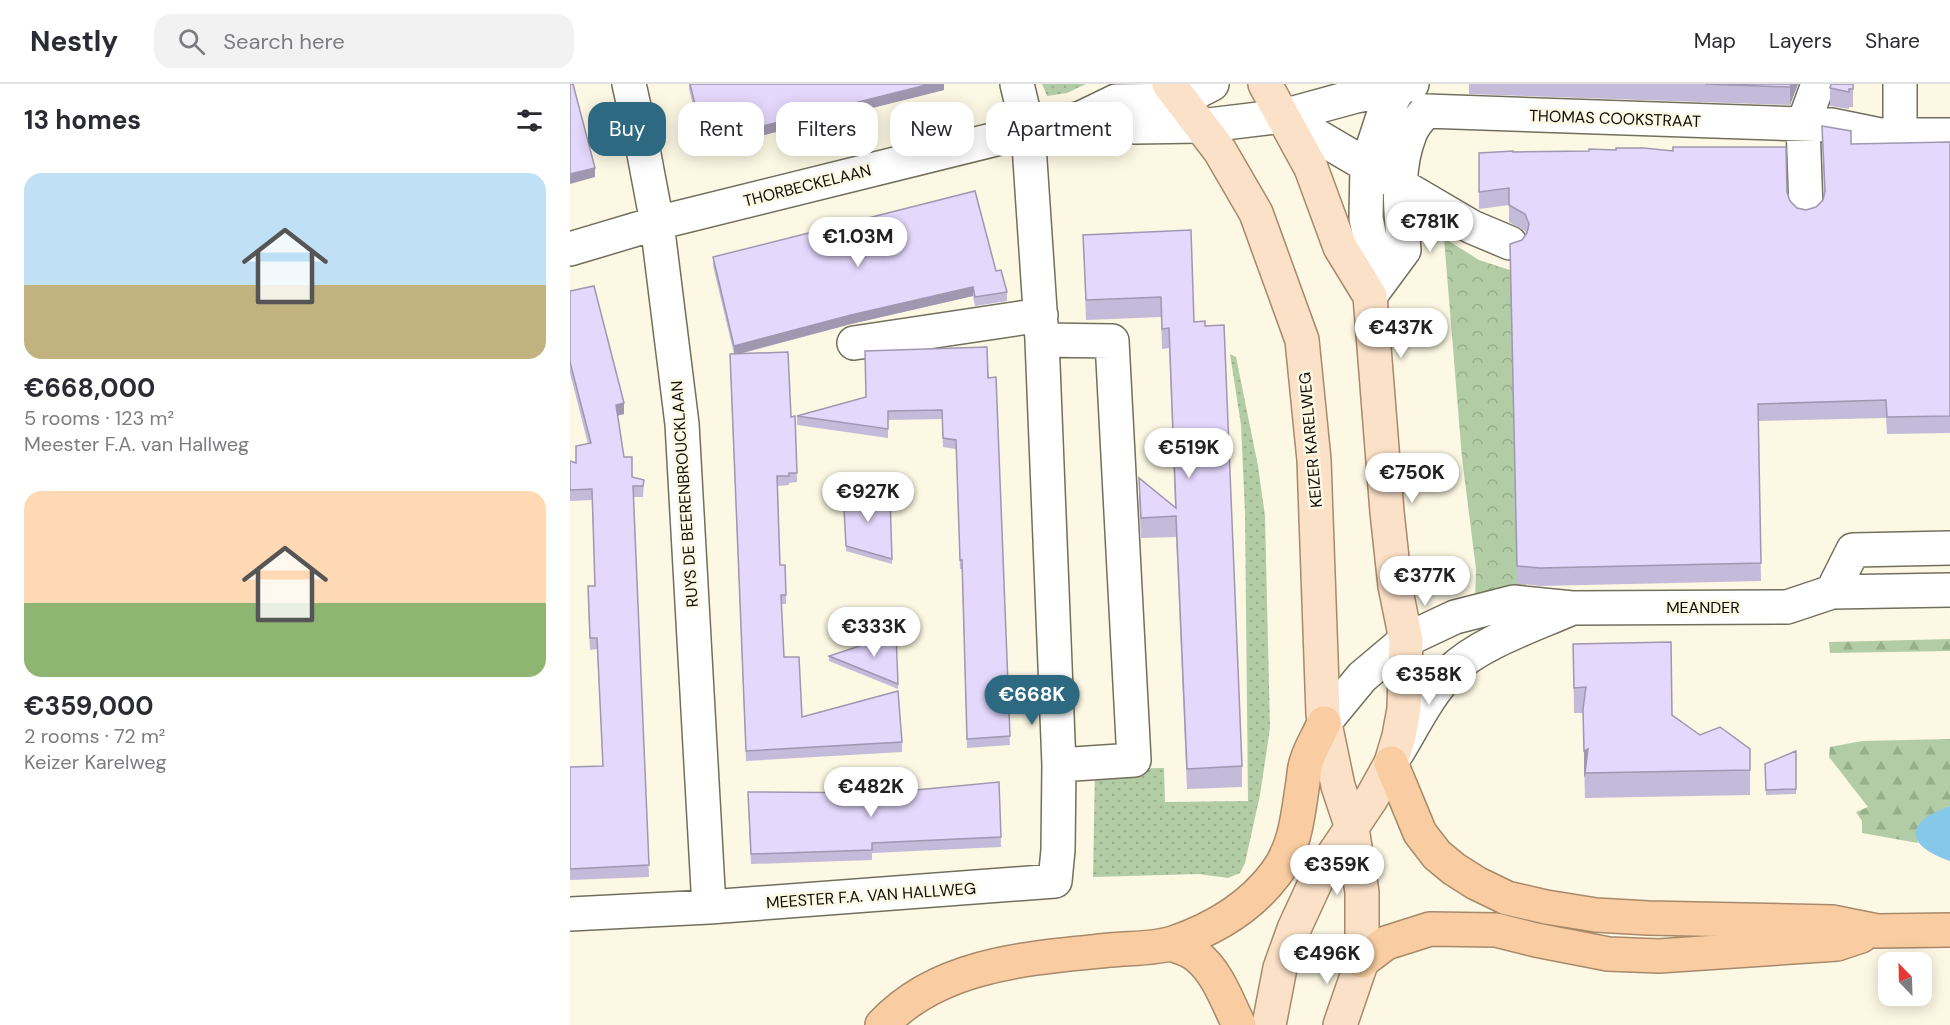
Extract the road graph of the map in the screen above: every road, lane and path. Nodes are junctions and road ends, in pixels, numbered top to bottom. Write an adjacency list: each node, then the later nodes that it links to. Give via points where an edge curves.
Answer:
1 (629, 84): 22 (street, RUYS DE BEERENBROUCKLAAN)
2 (1017, 84): 9 (street)
3 (1212, 84): 7 (street)
4 (1265, 84): 11 (main road)
5 (1818, 84): 12 (street)
6 (1900, 84): 15 (street)
7 (1175, 92): 10 (street, THORBECKELAAN); 13 (main road, KEIZER KARELWEG)
8 (1412, 94): 11 (street, THOMAS COOKSTRAAT, via 1356,96); 12 (street, THOMAS COOKSTRAAT); 19 (street, via 1383,116); 20 (street, via 1415,124)
9 (1021, 102)
10 (1114, 102)
11 (1283, 116): 13 (street, THORBECKELAAN); 19 (street); 25 (main road, via 1311,168 1340,247)
12 (1817, 125): 15 (street, THOMAS COOKSTRAAT); 21 (street)
13 (1200, 126): 14 (street, THORBECKELAAN); 33 (main road, KEIZER KARELWEG, via 1220,151 1256,213 1302,340 1314,460)
14 (1133, 127)
15 (1900, 135): 16 (street, THOMAS COOKSTRAAT)
16 (1950, 135)
17 (986, 141): 22 (street, THORBECKELAAN)
18 (1030, 156): 26 (street, MEESTER F.A. VAN HALLWEG)
19 (1366, 165): 20 (street); 25 (street)
20 (1399, 185): 23 (street, via 1472,227); 25 (street, via 1404,250)
21 (1806, 209)
22 (657, 223): 24 (street, THORBECKELAAN); 37 (street, RUYS DE BEERENBROUCKLAAN, via 682,424)
23 (1510, 243)
24 (570, 249)
25 (1370, 296): 32 (main road, via 1387,512)
26 (1041, 328): 27 (street); 35 (street, MEESTER F.A. VAN HALLWEG); 35 (street, via 1112,340 1134,760)
27 (854, 343)
28 (1950, 548): 30 (street, via 1853,550)
29 (1950, 590): 30 (street, MEANDER)
30 (1832, 592): 31 (street, MEANDER, via 1786,607 1723,595)
31 (1573, 596): 32 (street, MEANDER, via 1514,602 1455,618); 34 (street, MEANDER, via 1451,671 1429,698)
32 (1406, 640): 33 (street, MEANDER, via 1362,677); 34 (main road, via 1404,710)
33 (1324, 723): 36 (main road, KEIZER KARELWEG); 41 (highway, via 1306,760 1294,836 1277,872 1242,908 1220,924)
34 (1391, 763): 36 (main road); 40 (highway, via 1420,833 1437,855 1476,883 1507,898 1596,915 1832,922)
35 (1059, 765): 37 (street, MEESTER F.A. VAN HALLWEG, via 1056,881)
36 (1352, 828): 42 (main road, KEIZER KARELWEG, via 1362,892); 45 (main road, via 1317,879 1294,929 1280,968)
37 (709, 907): 38 (street, MEESTER F.A. VAN HALLWEG)
38 (570, 914)
39 (1950, 930): 40 (highway)
40 (1877, 931): 42 (highway, via 1837,944 1659,956 1608,954 1496,930 1430,929 1386,943)
41 (1171, 944): 43 (highway, via 1020,959 948,980 915,997); 44 (highway, via 1196,955 1213,974)
42 (1362, 961): 46 (main road, KEIZER KARELWEG)
43 (882, 1025)
44 (1239, 1025)
45 (1269, 1025)
46 (1340, 1025)

